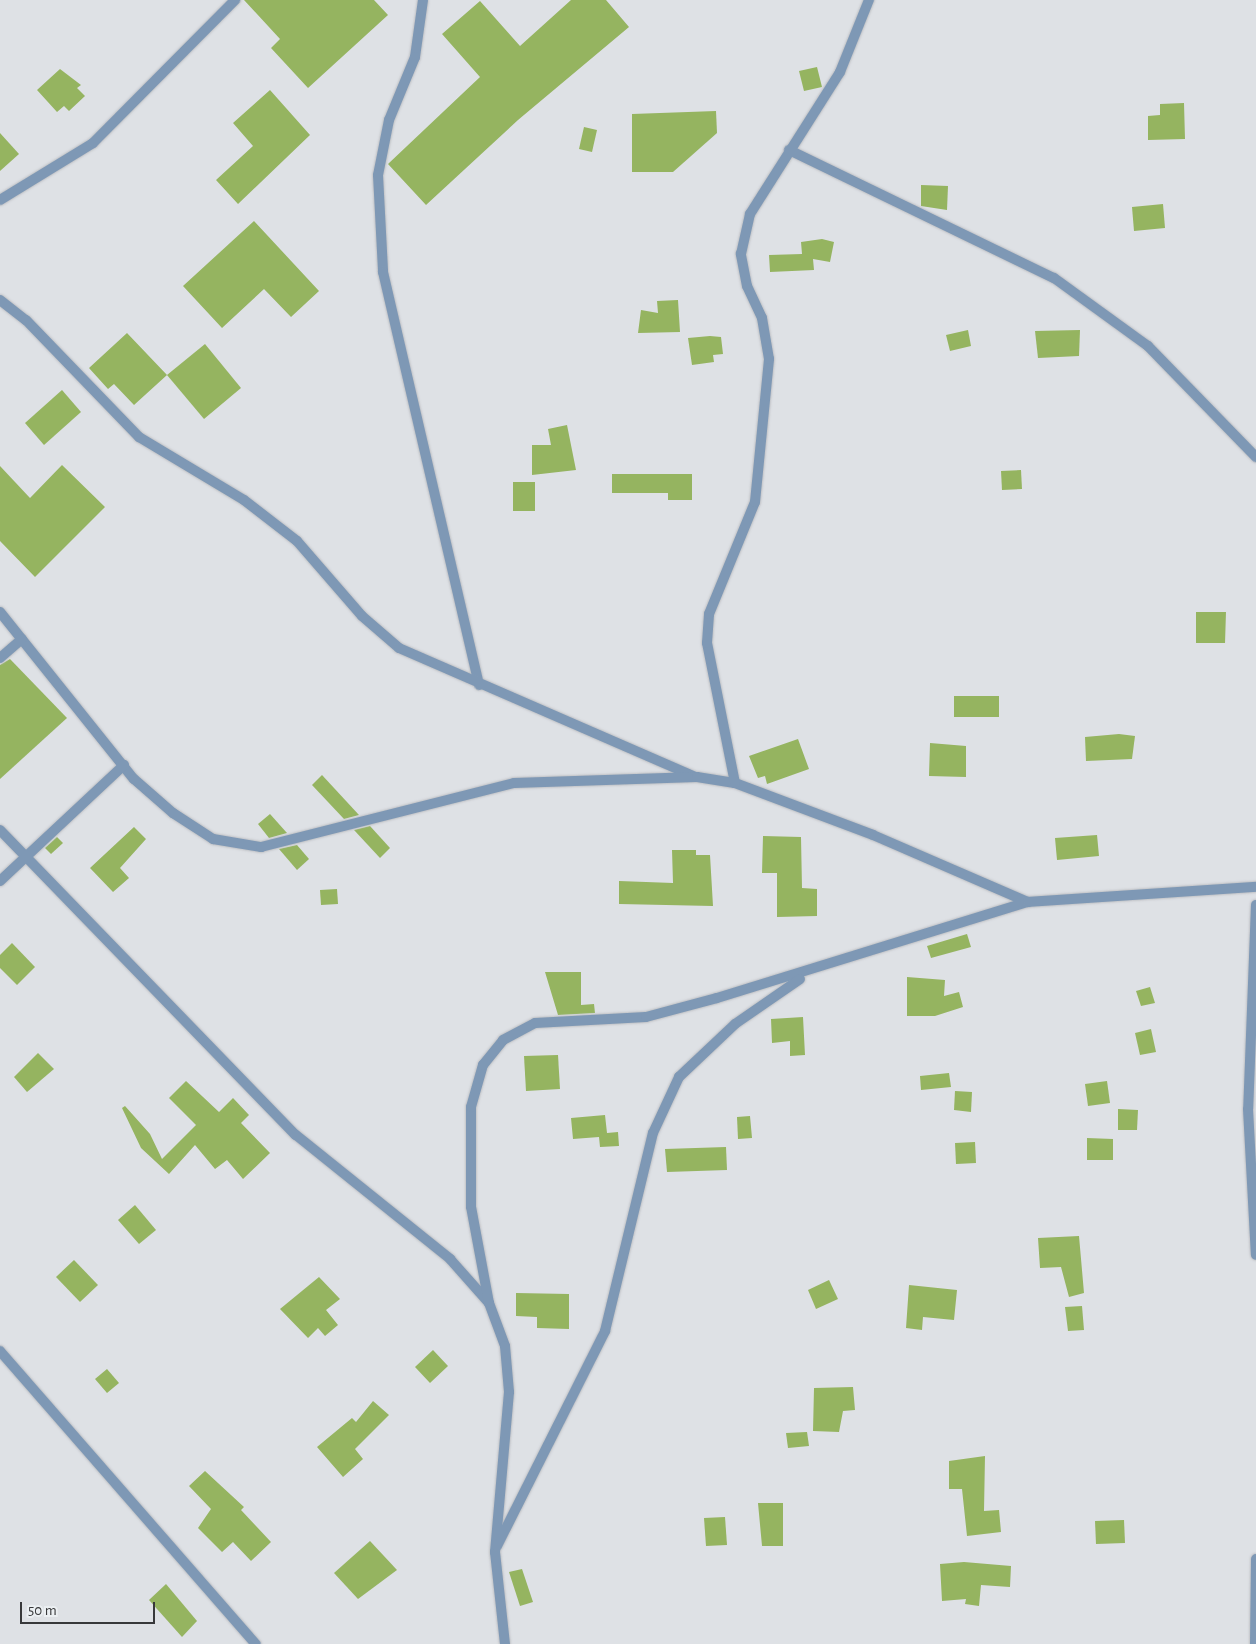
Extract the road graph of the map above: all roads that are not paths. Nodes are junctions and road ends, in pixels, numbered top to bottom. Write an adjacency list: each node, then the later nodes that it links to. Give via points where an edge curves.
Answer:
1 (235, 0): 5 (street, via 93,143)
2 (423, 0): 11 (street, via 415,57 389,120 378,175 383,272)
3 (869, 0): 4 (street, via 840,72)
4 (789, 150): 7 (street, via 1054,278 1148,346); 14 (street, via 750,214 741,254 747,286 762,318 769,359 756,502 709,614 707,643)
5 (0, 200)
6 (0, 300): 11 (street, via 26,320 139,437 244,500 297,541 362,616 399,648)
7 (1256, 457)
8 (0, 612): 9 (street)
9 (22, 639): 10 (street); 12 (street)
10 (0, 658)
11 (479, 684): 13 (street)
12 (124, 765): 13 (street, via 173,814 213,839 261,847 514,783); 16 (street)
13 (697, 777): 14 (street)
14 (735, 783): 19 (street, via 874,835)
15 (0, 830): 16 (street)
16 (26, 856): 17 (street); 23 (street, via 296,1135 450,1259)
17 (0, 880)
18 (1256, 886): 19 (street)
19 (1028, 902): 21 (street)
20 (1256, 905): 22 (street, via 1248,1093)
21 (808, 973): 23 (street, via 646,1016 535,1023 503,1040 483,1065 471,1107 471,1207); 25 (street, via 735,1024 679,1077 653,1133 605,1331)
22 (1256, 1255)
23 (489, 1303): 25 (street, via 505,1346 510,1392)
24 (0, 1351): 27 (street)
25 (495, 1552): 28 (street)
26 (1256, 1559): 29 (street)
27 (256, 1644)
28 (505, 1644)
29 (1255, 1644)

